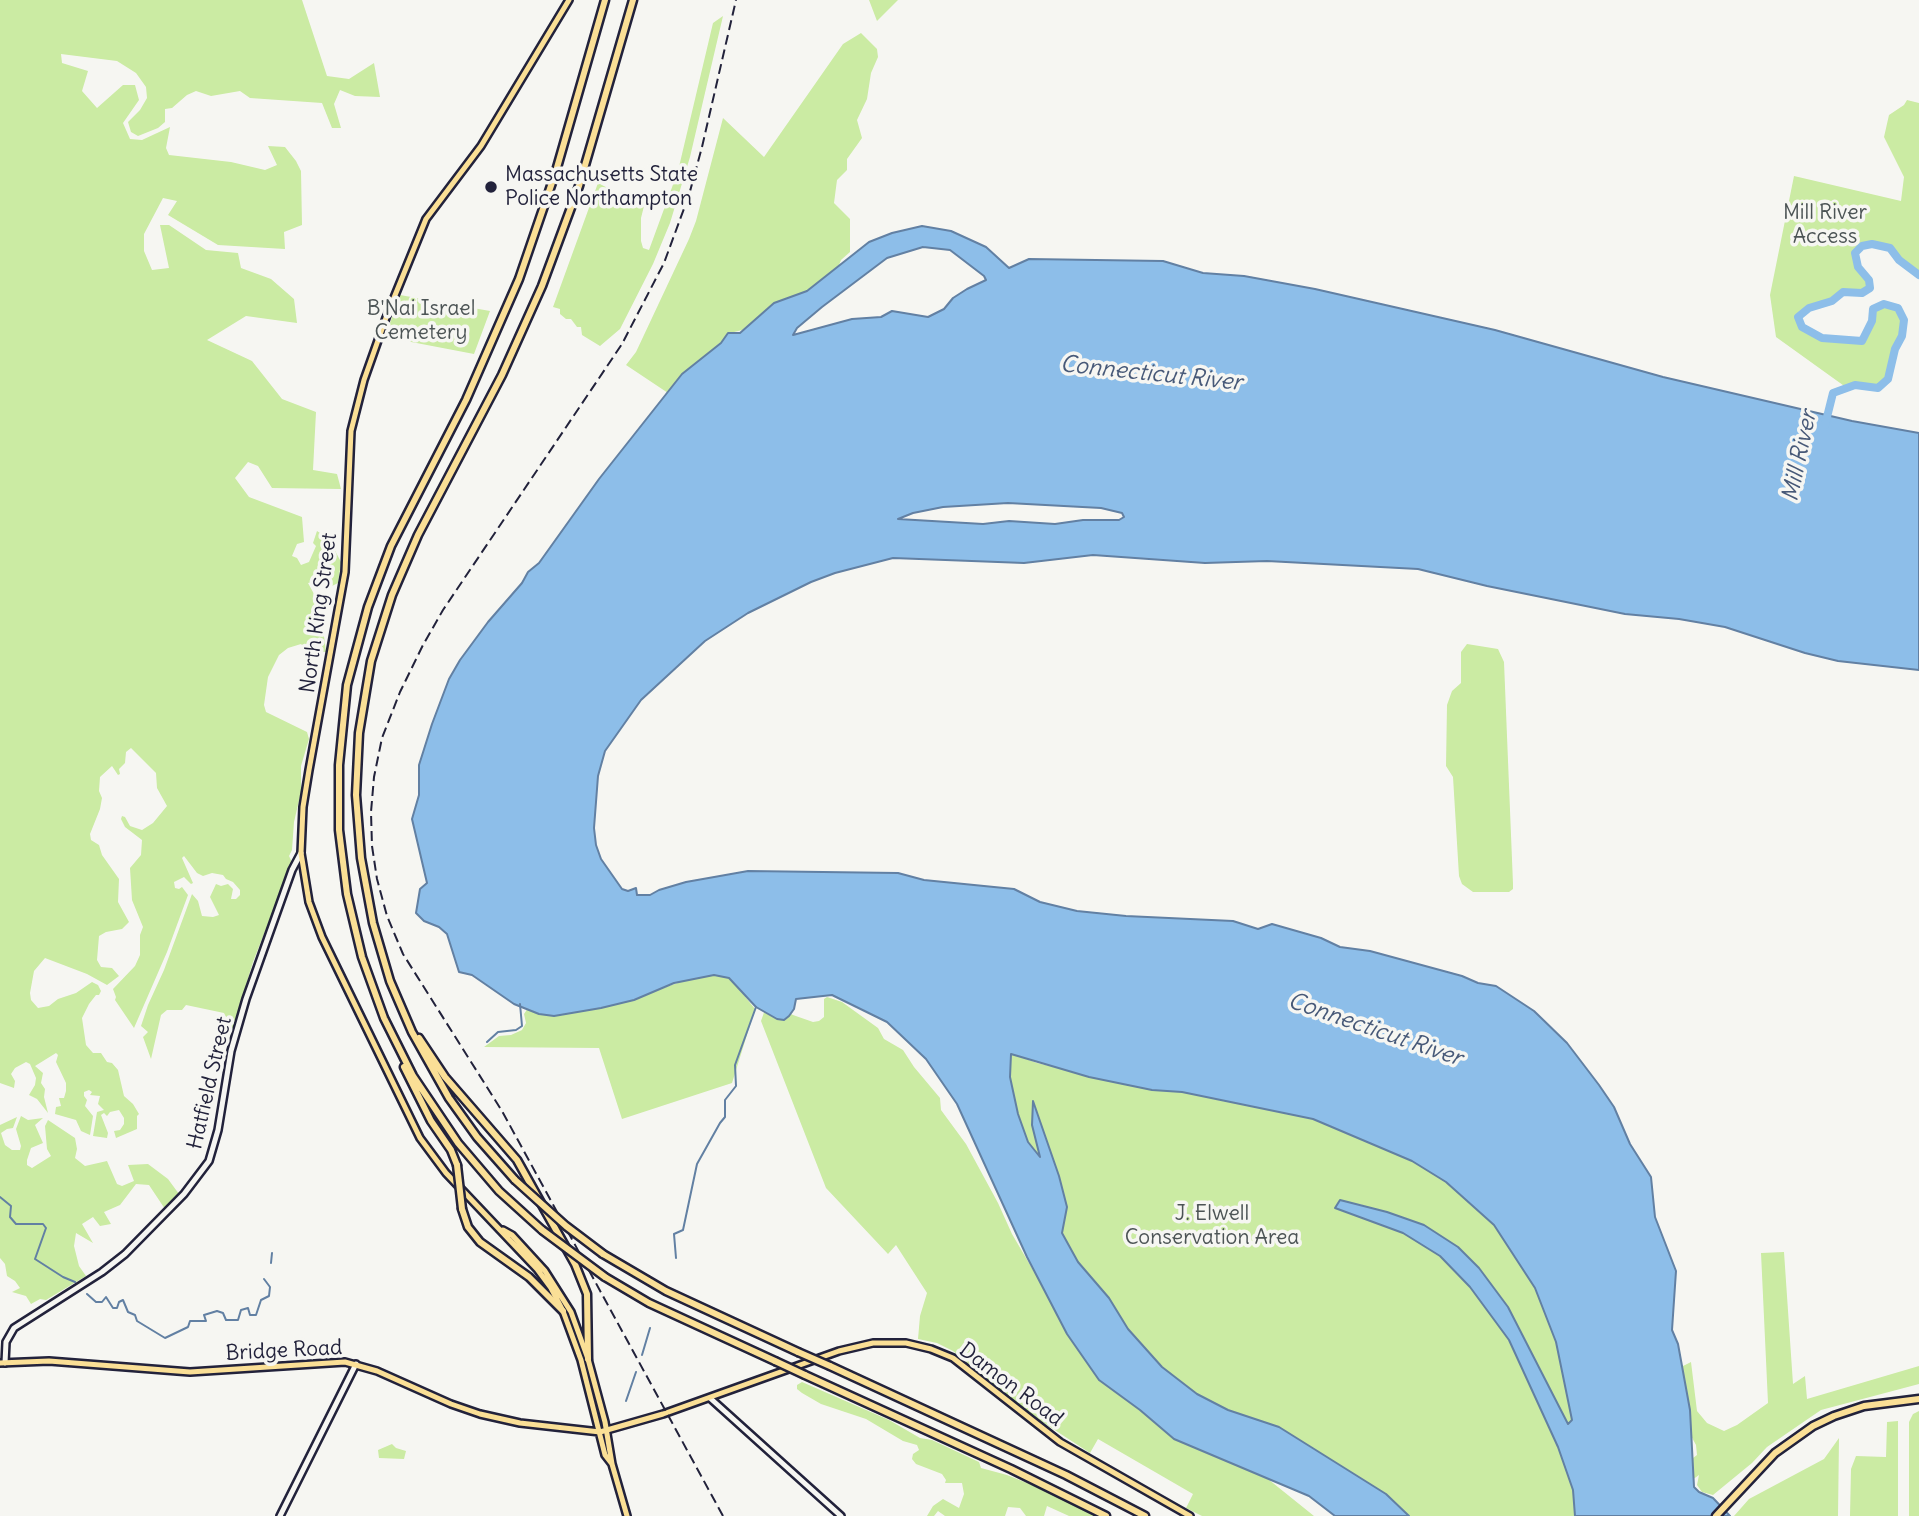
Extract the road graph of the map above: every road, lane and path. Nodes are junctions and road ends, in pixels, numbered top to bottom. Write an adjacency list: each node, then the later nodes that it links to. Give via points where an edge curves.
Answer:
1 (569, 0): 4 (main road, North King Street, via 481,146 426,219 364,380 351,431 345,572 303,807)
2 (605, 0): 6 (highway, via 524,264 473,386 385,561 351,669 339,765 342,862 362,957)
3 (633, 1): 5 (highway, via 581,178 545,278 493,396 407,558 375,648 361,722 356,795 362,871)
4 (301, 853): 7 (main road, North King Street, via 309,902 322,937 407,1114 437,1162); 10 (street, Hatfield Street, via 246,999 228,1061 209,1161 184,1194 125,1254 15,1328 6,1342)
5 (379, 946): 9 (highway, via 428,1053 517,1160 575,1264 588,1305); 19 (highway, bridge, via 400,1007 437,1079 514,1180 565,1226 666,1291 1066,1475)
6 (391, 1033): 8 (highway, bridge, via 413,1086 457,1165 468,1227); 18 (highway, bridge, via 462,1149 542,1230 605,1277 649,1303)
7 (500, 1228): 8 (main road, North King Street, via 543,1275); 9 (main road, North King Street, via 527,1250 555,1284)
8 (563, 1311): 14 (main road, North King Street)
9 (588, 1359): 14 (main road, North King Street)
10 (3, 1363): 11 (main road, Bridge Road, via 49,1361 190,1371)
11 (356, 1364): 14 (main road, Bridge Road, via 490,1417); 15 (street)
12 (710, 1398): 14 (main road, Damon Road); 17 (street); 20 (main road, Damon Road, via 862,1345 892,1342 921,1346 958,1362 1060,1442)
13 (1919, 1399): 21 (highway, via 1864,1406 1828,1418 1786,1444)
14 (603, 1431): 16 (main road, via 605,1455 612,1464)
15 (280, 1516)
16 (627, 1516)
17 (841, 1516)
18 (1106, 1516)
19 (1144, 1516)
20 (1190, 1516)
21 (1716, 1516)

